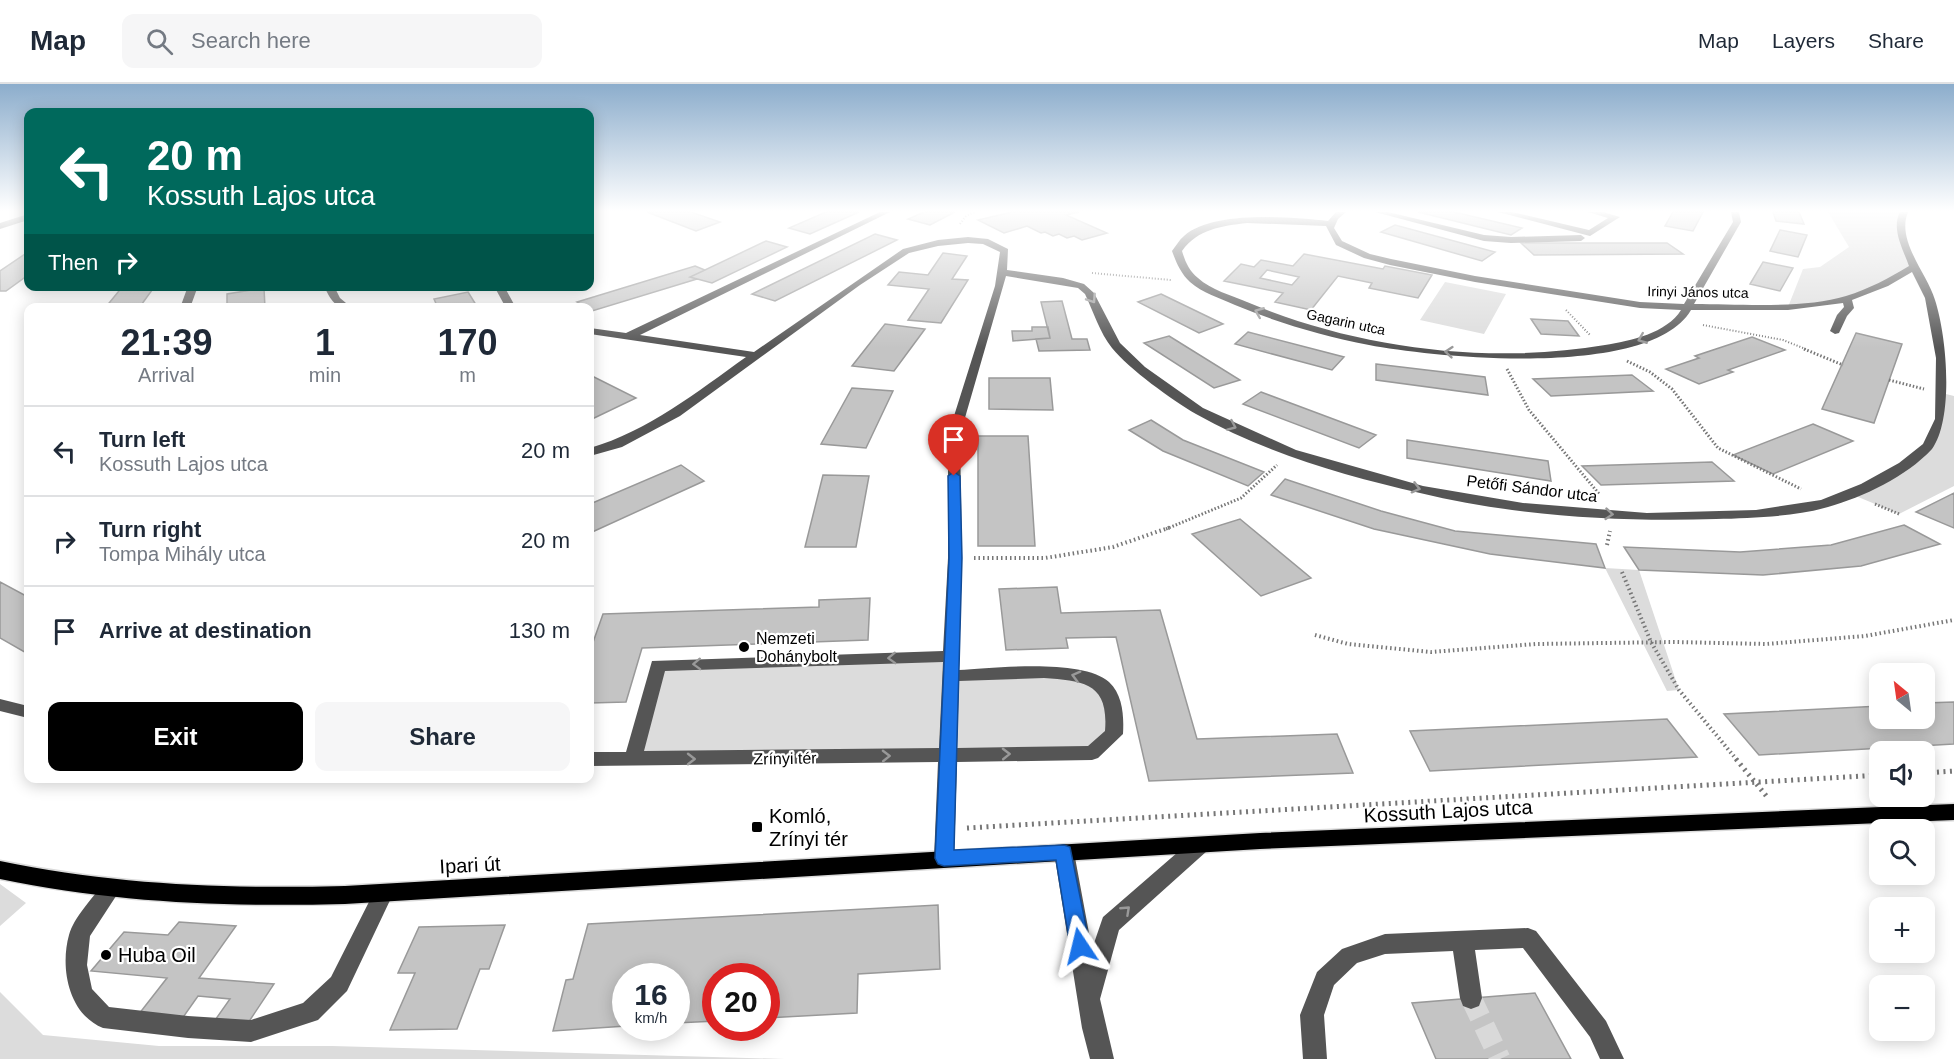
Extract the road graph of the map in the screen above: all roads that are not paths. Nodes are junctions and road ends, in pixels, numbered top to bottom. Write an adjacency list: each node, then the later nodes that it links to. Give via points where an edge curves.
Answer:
1 (792, 258): 17 (street)
2 (896, 258): 19 (street)
3 (1004, 258): 9 (street)
4 (1179, 258): 13 (street, Gagarin utca, one-way to 4, via 1680,320 1664,330 1628,345 1556,354 1499,355 1420,349 1344,338 1283,322 1195,282)
5 (1373, 258): 13 (street, Irinyi János utca, via 1530,289 1640,305)
6 (1717, 258): 13 (street, Gagarin utca)
7 (1910, 258): 8 (street, Petőfi Sándor utca)
8 (1914, 267): 9 (street, Petőfi Sándor utca, one-way to 8, via 1081,286 1089,293 1114,345 1141,369 1199,411 1291,453 1422,490 1523,507 1647,517 1756,514 1824,504 1904,466 1928,446 1941,419 1942,358 1930,298); 11 (street, Irinyi János utca, via 1885,284)
9 (1002, 272): 21 (street, via 954,435)
10 (332, 291): 12 (street)
11 (1847, 298): 13 (street, Irinyi János utca, via 1788,307); 14 (street, via 1849,308)
12 (340, 303)
13 (1689, 307)
14 (1835, 331)
15 (594, 332): 16 (street)
16 (613, 334): 17 (street); 18 (street)
17 (629, 336): 19 (street)
18 (594, 341)
19 (754, 355): 20 (street, via 676,413 618,444)
20 (594, 451)
21 (951, 656): 22 (street); 27 (street, one-way to 27, via 658,665)
22 (950, 676): 25 (street); 25 (street, Zrínyi tér, one-way to 22, via 1092,753 1114,734 1116,717 1112,699 1096,682 1064,673)
23 (0, 705): 24 (street)
24 (24, 711)
25 (948, 754): 27 (street, Zrínyi tér, one-way to 25); 31 (street)
26 (594, 759): 27 (street, Zrínyi tér)
27 (633, 759)
28 (1954, 812): 29 (main road, Kossuth Lajos utca)
29 (1200, 845): 30 (main road, Kossuth Lajos utca); 37 (street, one-way to 29, via 1112,924)
30 (1064, 852): 31 (main road, Kossuth Lajos utca); 37 (street)
31 (944, 858): 34 (main road, Ipari út)
32 (0, 870): 33 (main road, Ipari út, via 52,883)
33 (110, 890): 34 (main road, Ipari út, via 193,897); 34 (street, via 80,934 76,965 82,994 103,1017 251,1030 309,1012 339,984)
34 (383, 894)
35 (1463, 941): 36 (street); 39 (street, via 1384,944 1350,956 1325,979 1312,1015); 40 (street, via 1528,938 1598,1029)
36 (1471, 998)
37 (1089, 1001): 38 (street)
38 (1102, 1059)
39 (1315, 1059)
40 (1612, 1059)

